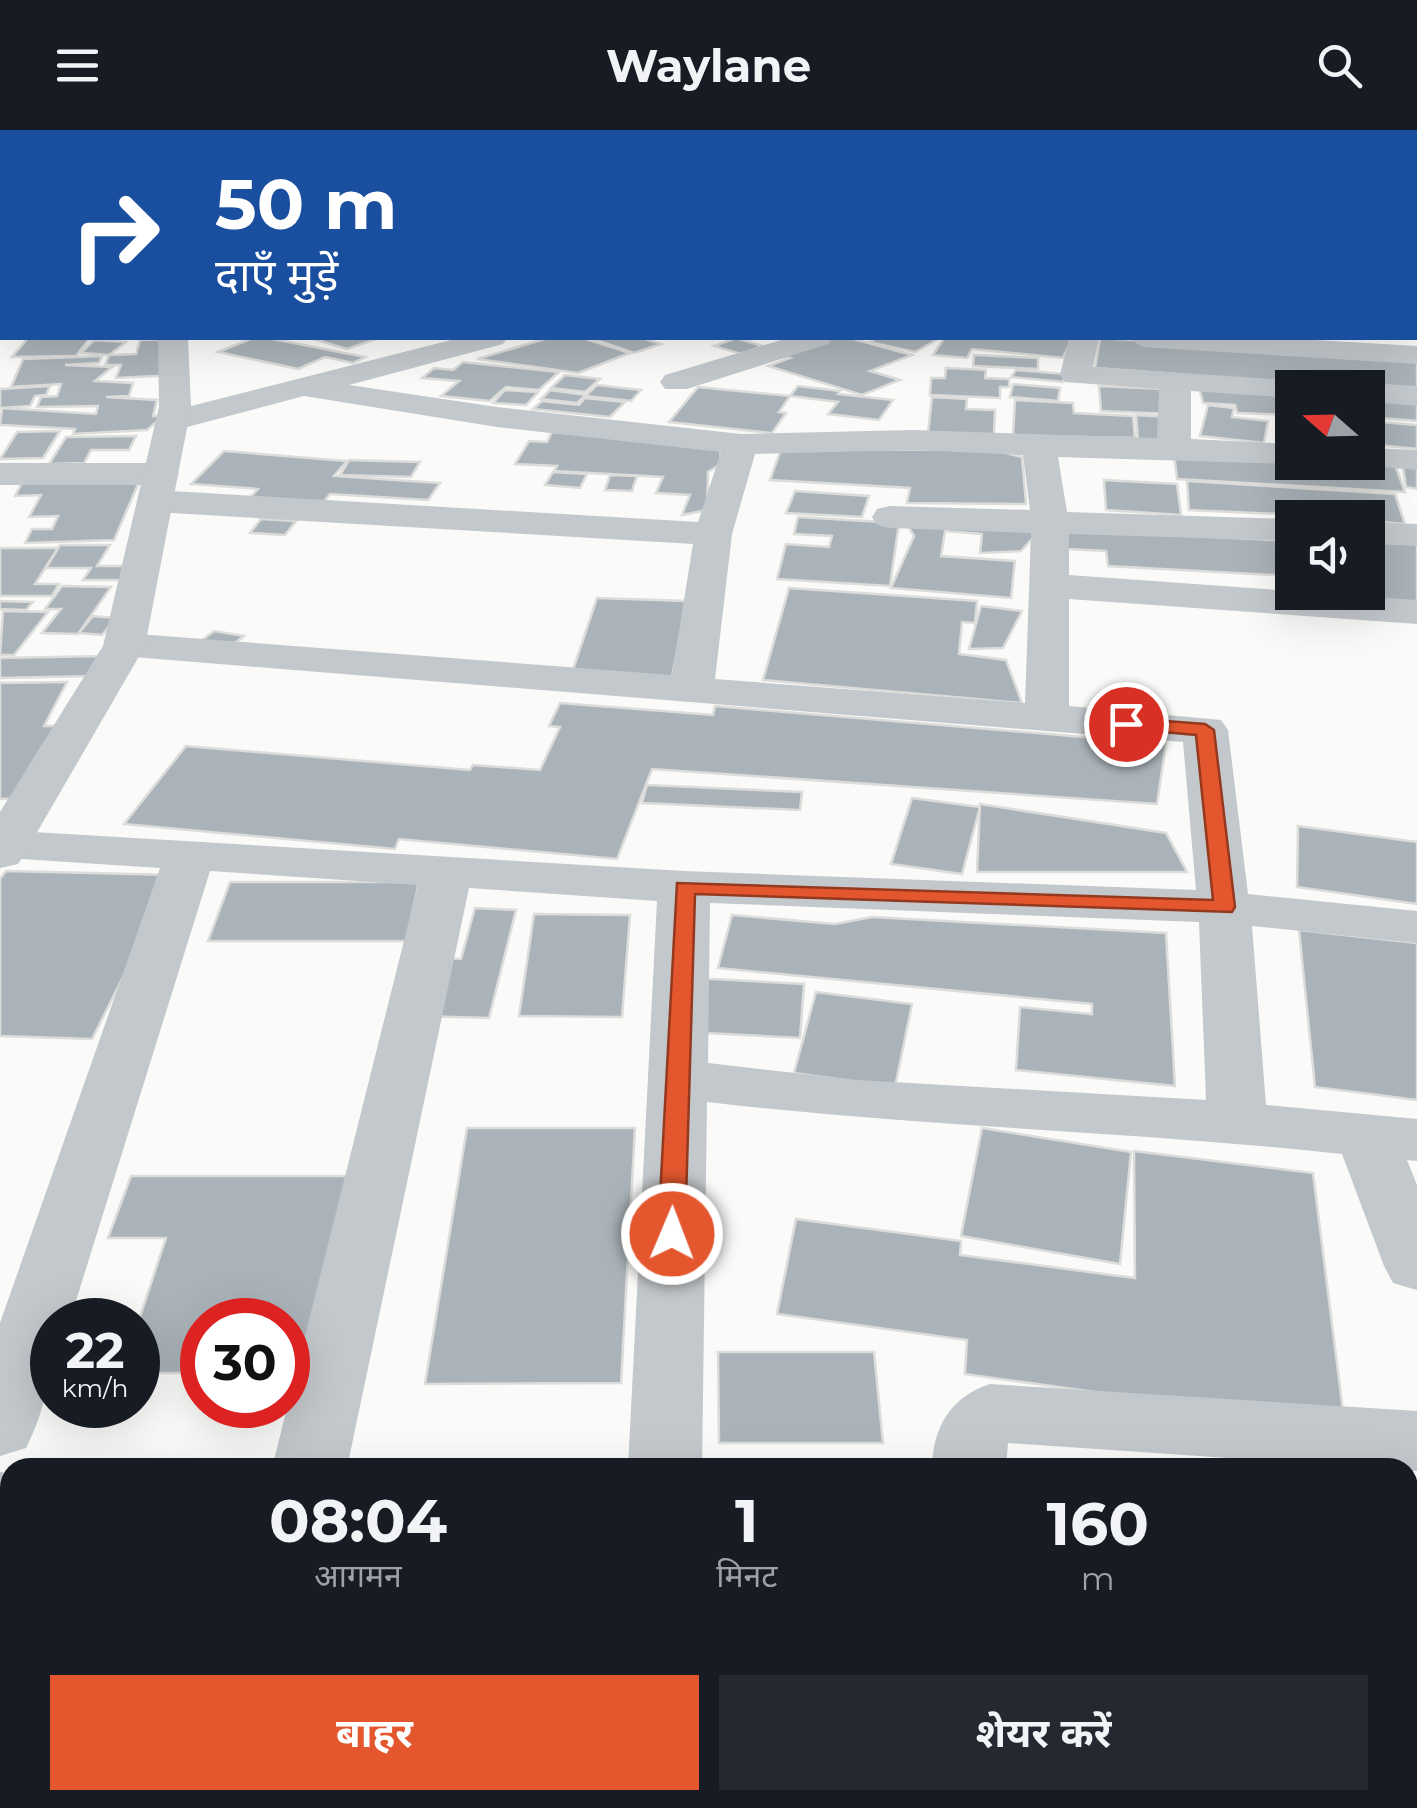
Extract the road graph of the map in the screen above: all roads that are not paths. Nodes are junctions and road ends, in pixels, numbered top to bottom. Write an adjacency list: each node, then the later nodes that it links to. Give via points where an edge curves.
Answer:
1 (173, 340): 13 (street)
2 (471, 340): 10 (street)
3 (811, 340): 8 (street)
4 (1084, 340): 7 (street, via 1076,376)
5 (1175, 340): 6 (street)
6 (1417, 355)
7 (1176, 381): 9 (street); 16 (street)
8 (676, 382)
9 (1275, 387)
10 (309, 388): 13 (street); 14 (street, via 498,418)
11 (1385, 394): 12 (street)
12 (1417, 396)
13 (172, 420): 21 (street)
14 (741, 444): 15 (street, via 913,440); 25 (street)
15 (1039, 446): 16 (street); 23 (street)
16 (1174, 448): 17 (street)
17 (1275, 453)
18 (1385, 459): 19 (street)
19 (1417, 460)
20 (0, 474): 21 (street)
21 (158, 487): 25 (street); 30 (street)
22 (890, 516): 23 (street)
23 (1050, 522): 24 (street); 28 (street)
24 (1275, 529)
25 (713, 534): 31 (street)
26 (1385, 534): 27 (street)
27 (1417, 535)
28 (1046, 586): 29 (street); 32 (street)
29 (1417, 612)
30 (124, 646): 31 (street); 33 (street)
31 (692, 690): 32 (street)
32 (1047, 718): 37 (street, via 1205,730)
33 (3, 848): 34 (street)
34 (190, 855): 35 (street); 43 (street)
35 (446, 872): 36 (street); 45 (street)
36 (684, 887): 37 (street); 39 (street)
37 (1224, 907): 38 (street); 40 (street)
38 (1417, 928)
39 (676, 1079): 40 (street, via 857,1100); 46 (street)
40 (1237, 1122): 41 (street)
41 (1391, 1138): 42 (street)
42 (1417, 1266)
43 (0, 1427)
44 (1417, 1441): 47 (street, via 990,1414 978,1422)
45 (311, 1458)
46 (665, 1458)
47 (969, 1458)

